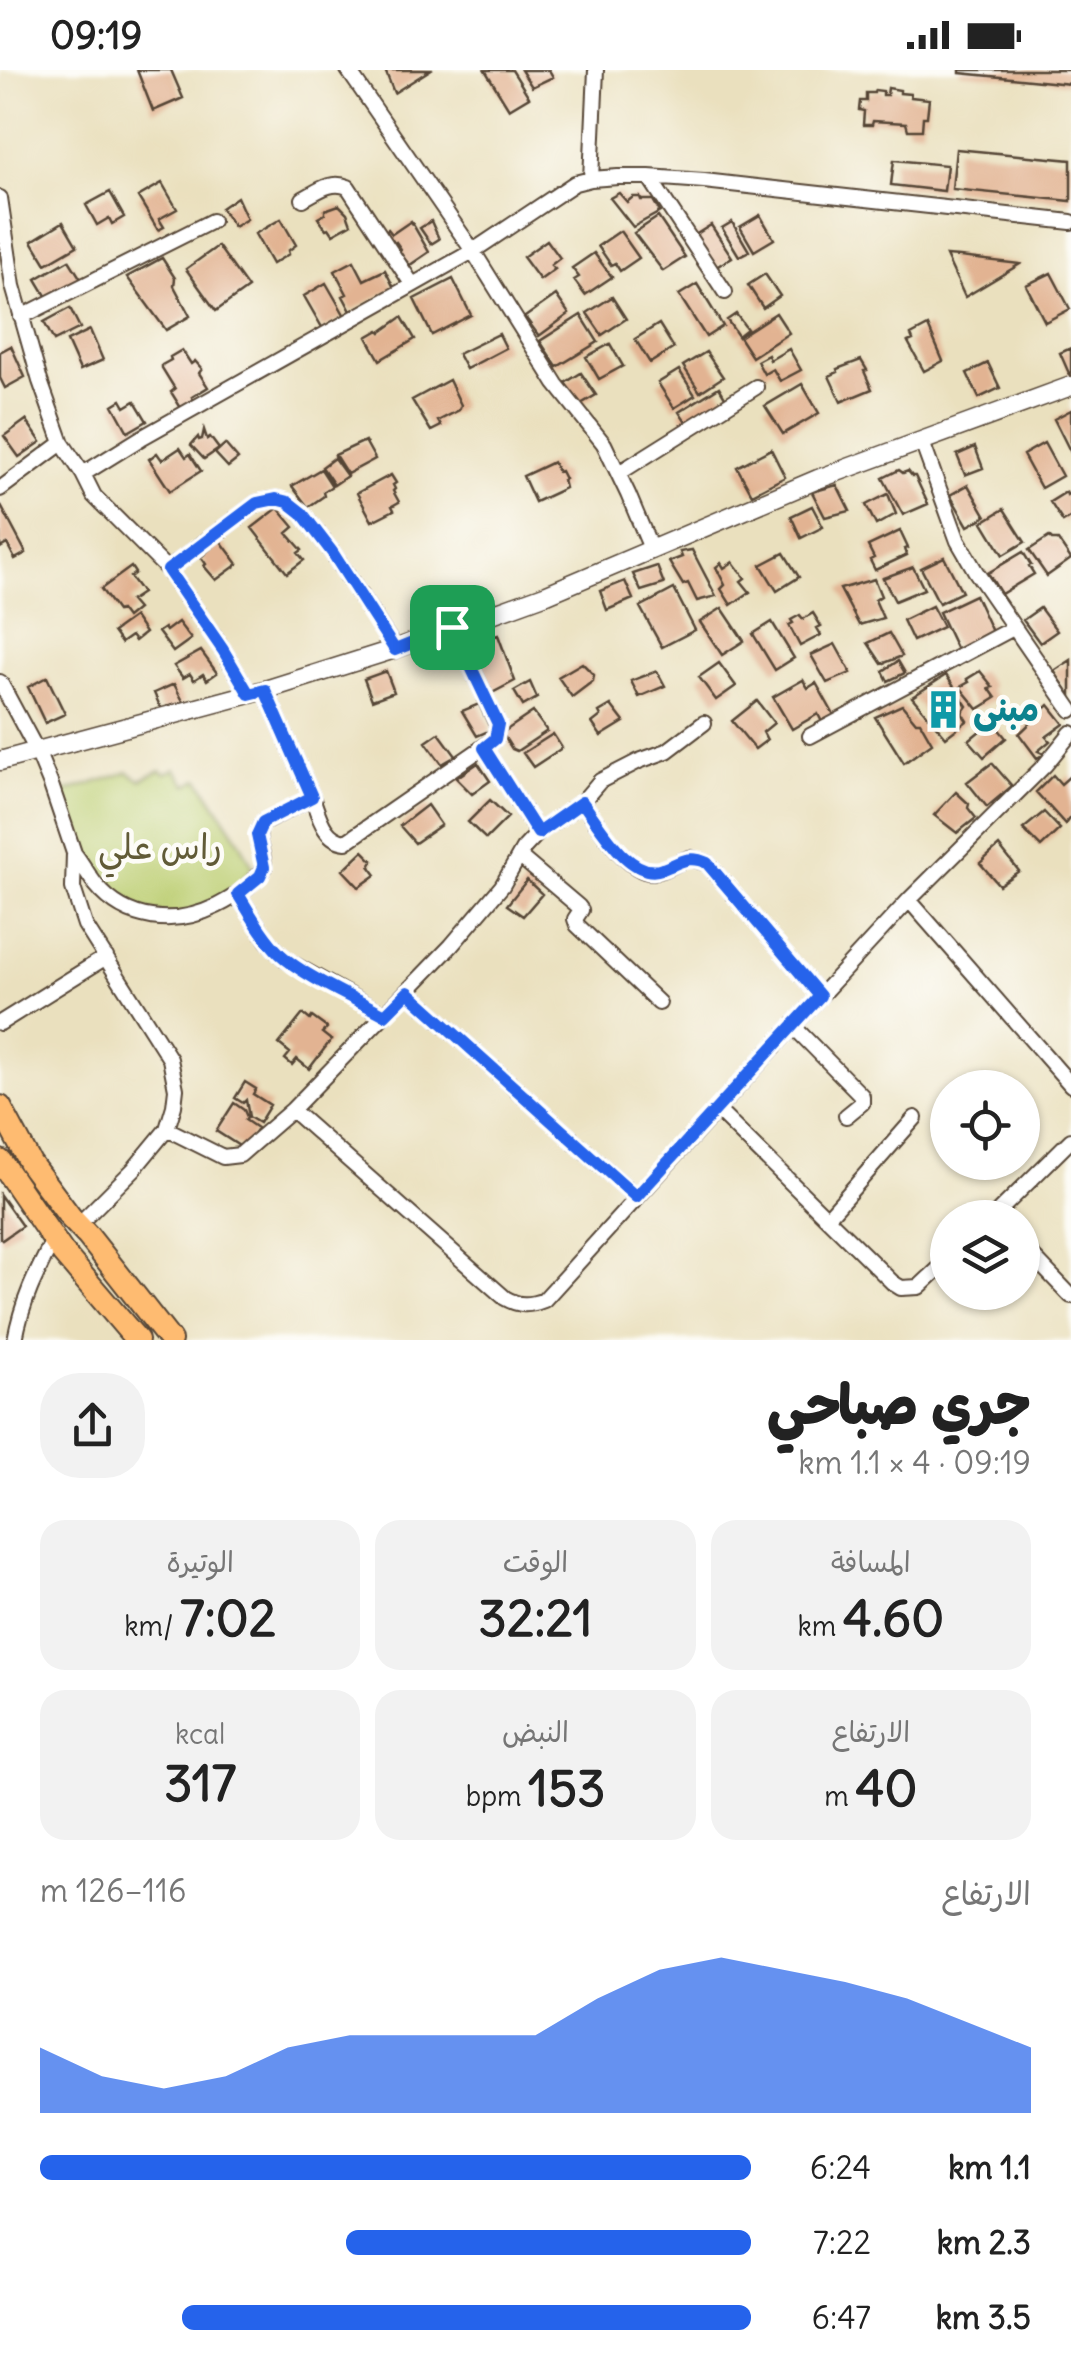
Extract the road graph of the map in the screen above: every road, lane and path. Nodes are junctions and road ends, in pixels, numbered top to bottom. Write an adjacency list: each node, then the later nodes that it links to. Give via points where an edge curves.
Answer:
1 (348, 70): 9 (street)
2 (596, 70): 4 (street)
3 (649, 177): 4 (street); 8 (street); 11 (street)
4 (591, 178): 9 (street)
5 (0, 198): 12 (street)
6 (303, 199): 10 (street, via 331,184 348,187)
7 (212, 221): 12 (street)
8 (1071, 222)
9 (472, 251): 10 (street); 17 (street)
10 (412, 284): 18 (street)
11 (725, 292)
12 (21, 317): 16 (street)
13 (1071, 386): 15 (street)
14 (756, 388): 17 (street)
15 (922, 442): 20 (street); 23 (street, via 958,542)
16 (62, 443): 18 (street); 19 (street)
17 (619, 473): 20 (street)
18 (83, 474): 21 (street, via 100,504)
19 (0, 490)
20 (652, 551): 22 (street)
21 (168, 570): 24 (street, via 257,503 288,502 332,552); 26 (street)
22 (452, 627): 24 (street); 31 (street, via 498,724)
23 (1014, 628): 27 (street); 30 (street)
24 (395, 650): 26 (street)
25 (0, 682): 32 (street)
26 (257, 692): 32 (street); 34 (street)
27 (1071, 710)
28 (704, 723): 35 (street, via 667,751 600,782)
29 (1071, 733): 40 (street)
30 (810, 736)
31 (484, 748): 34 (street, via 346,842 328,835); 36 (street)
32 (36, 752): 33 (street); 37 (street)
33 (0, 761)
34 (312, 797): 39 (street, via 263,822 257,835 264,867)
35 (582, 802): 36 (street); 43 (street, via 620,852 644,871 690,858 707,863)
36 (538, 833): 38 (street)
37 (74, 853): 39 (street, via 100,889 142,917 193,916); 41 (street, via 77,905)
38 (519, 856): 42 (street, via 485,908); 44 (street, via 578,906 577,924)
39 (238, 894): 45 (street, via 286,960)
40 (910, 900): 43 (street); 48 (street)
41 (106, 958): 46 (street); 54 (street, via 170,1059 176,1089)
42 (408, 992): 45 (street); 57 (street)
43 (820, 996): 47 (street)
44 (659, 1003)
45 (385, 1015): 50 (street)
46 (0, 1023)
47 (793, 1026): 51 (street); 52 (street, via 862,1096)
48 (1071, 1085)
49 (0, 1107): 60 (main road, via 30,1163)
50 (292, 1110): 54 (street, via 231,1156); 57 (street, via 514,1303 544,1300)
51 (716, 1110): 57 (street); 59 (street)
52 (846, 1116)
53 (915, 1118): 59 (street)
54 (167, 1129): 60 (street)
55 (1071, 1140): 58 (street)
56 (0, 1161): 61 (main road)
57 (636, 1197)
58 (1011, 1200)
59 (826, 1218): 63 (street, via 901,1288 919,1287)
60 (78, 1225): 67 (main road)
61 (54, 1239): 65 (street, via 30,1284); 66 (main road)
62 (1040, 1264): 64 (street)
63 (930, 1277)
64 (1071, 1296)
65 (15, 1340)
66 (137, 1340)
67 (170, 1340)

